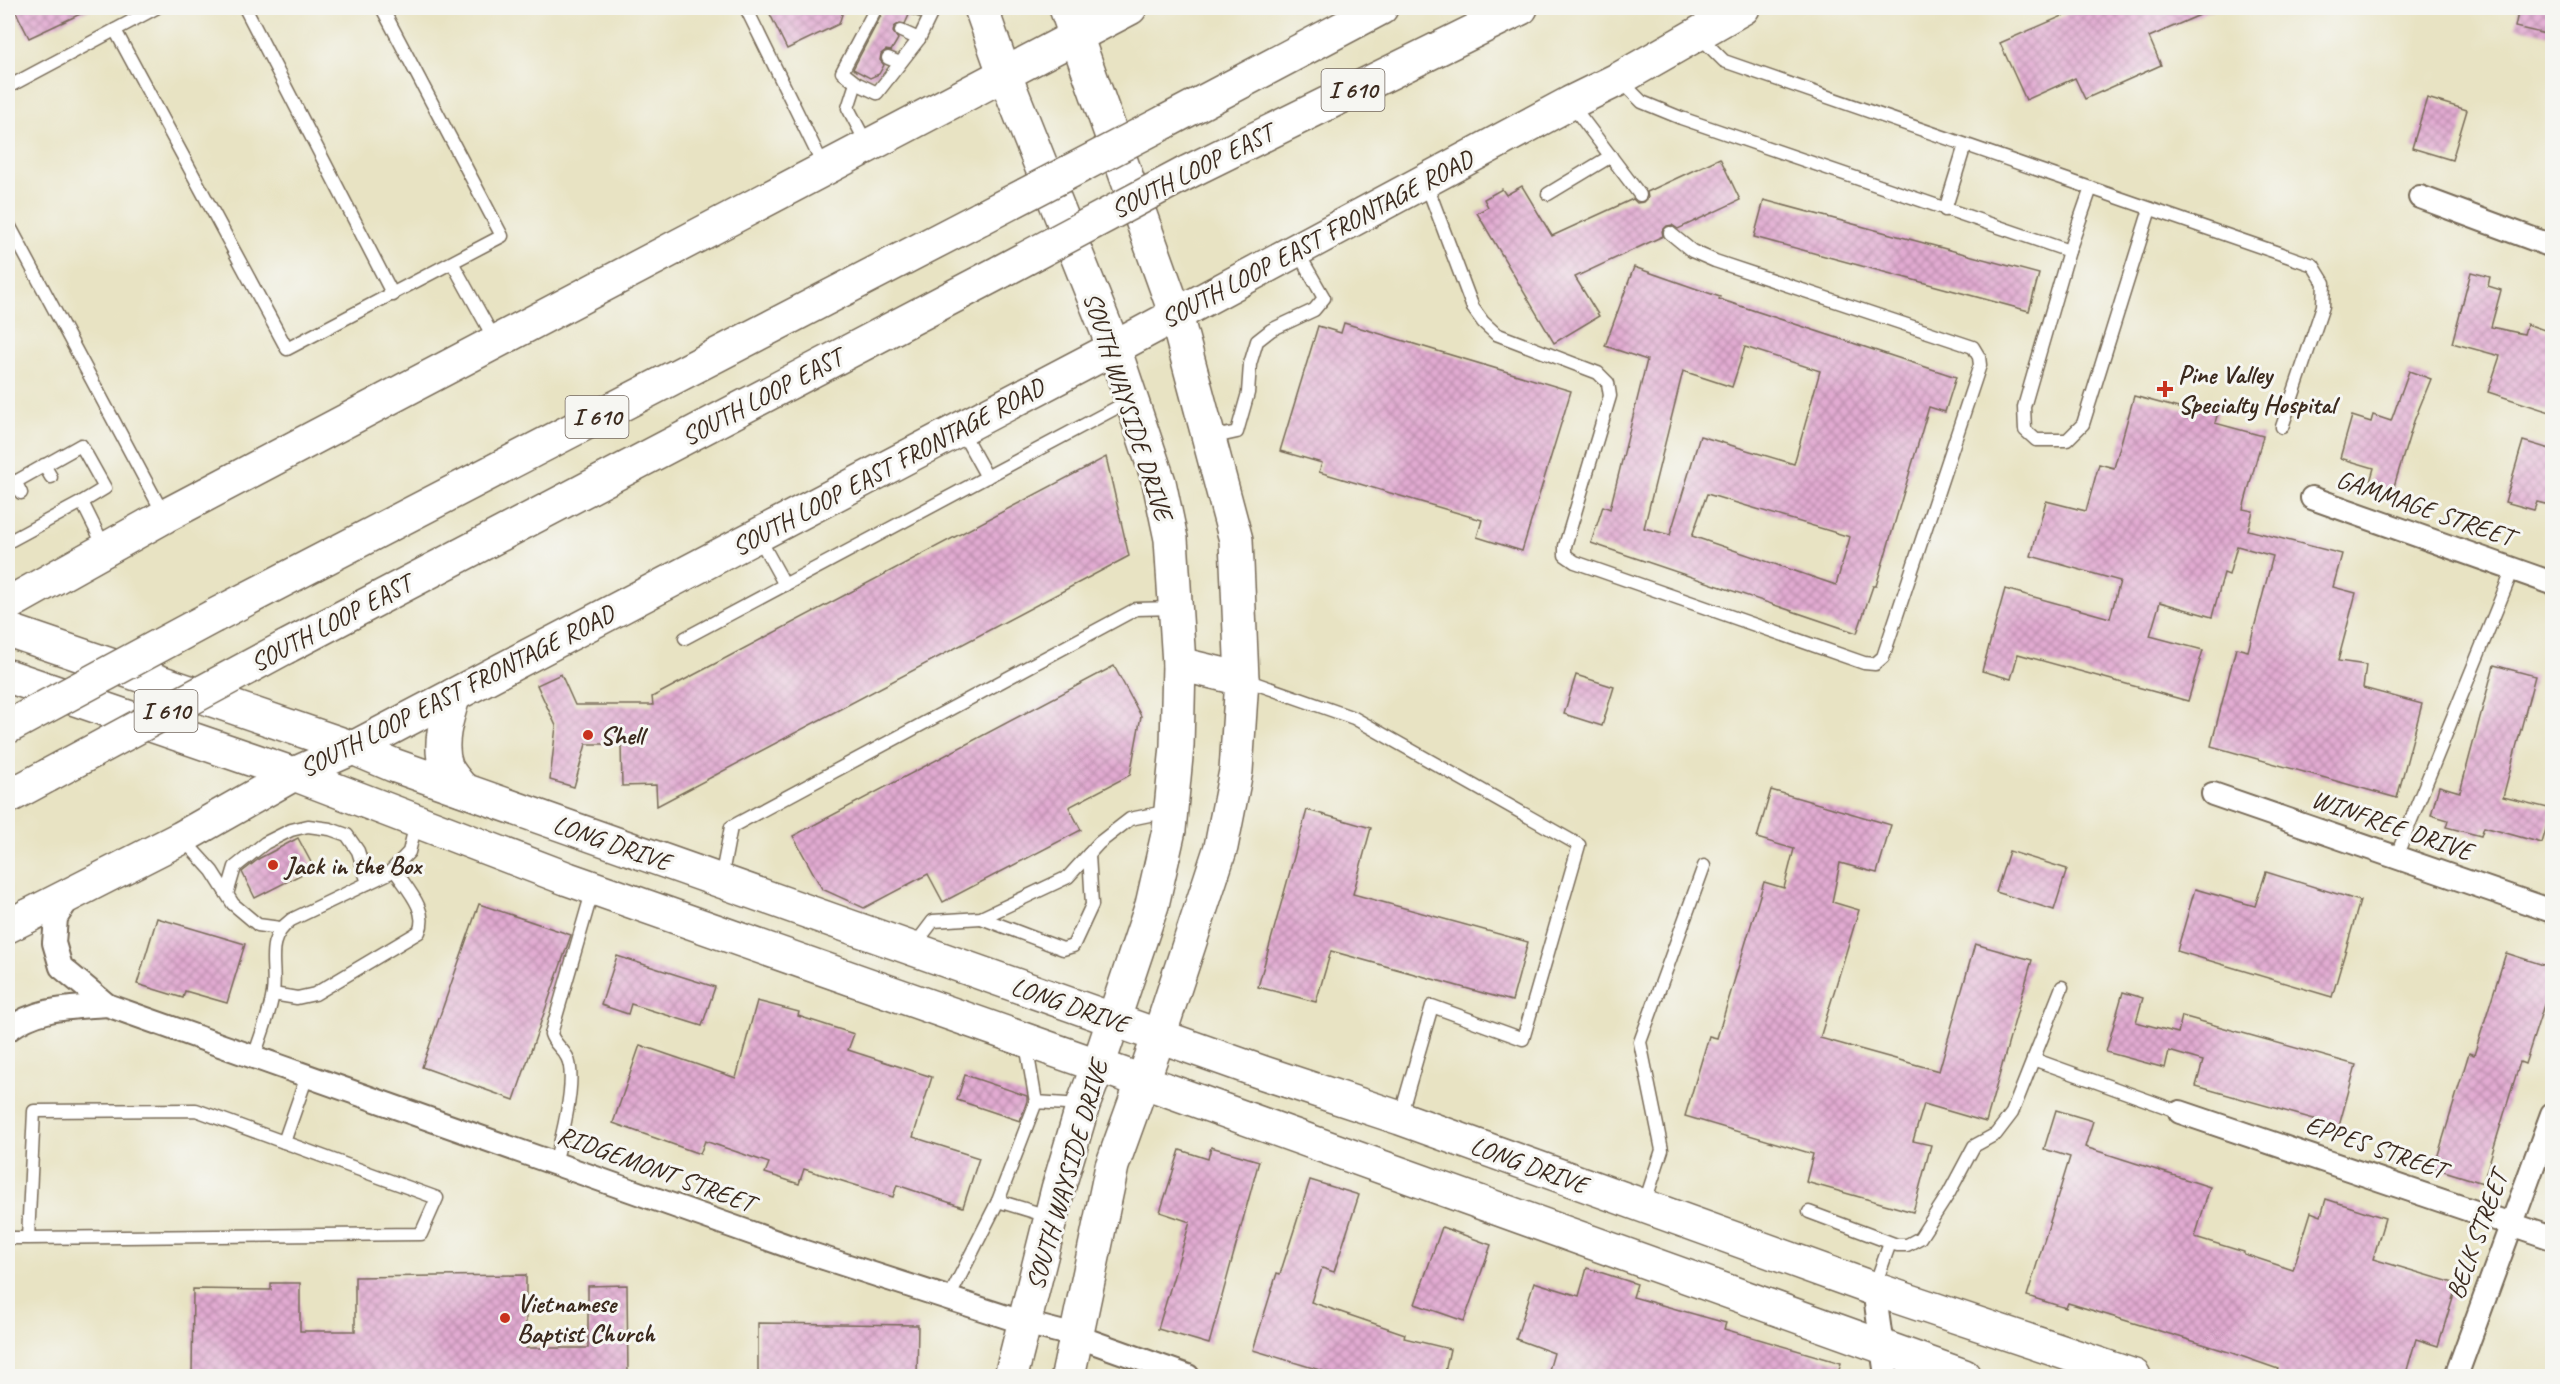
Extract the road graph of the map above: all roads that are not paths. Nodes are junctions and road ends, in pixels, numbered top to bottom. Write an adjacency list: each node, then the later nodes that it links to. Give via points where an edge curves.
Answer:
1 (156, 8): 14 (lane)
2 (245, 8): 42 (lane)
3 (382, 8): 41 (lane, via 502,233 500,238)
4 (746, 8): 28 (lane)
5 (913, 8): 11 (lane)
6 (981, 8): 20 (main road, SOUTH WAYSIDE DRIVE)
7 (1130, 8): 13 (main road)
8 (1381, 8): 71 (main road, I 610, bridge, via 214,616)
9 (1521, 8): 76 (main road, SOUTH LOOP EAST / I 610, bridge, via 1186,173)
10 (1743, 8): 16 (main road, SOUTH LOOP EAST FRONTAGE ROAD)
11 (932, 11): 17 (lane)
12 (875, 15): 22 (lane, via 842,72)
13 (1071, 21): 20 (main road); 43 (main road, SOUTH WAYSIDE DRIVE)
14 (115, 30): 23 (lane); 42 (lane, via 284,348 290,349)
15 (901, 31): 17 (lane)
16 (1697, 34): 21 (main road, SOUTH LOOP EAST FRONTAGE ROAD); 26 (lane, via 1724,61)
17 (919, 39): 19 (lane)
18 (888, 58): 19 (lane)
19 (900, 63): 22 (lane, via 877,93)
20 (1004, 73): 25 (main road); 45 (main road, SOUTH WAYSIDE DRIVE)
21 (1619, 79): 24 (main road, SOUTH LOOP EAST FRONTAGE ROAD); 35 (lane, via 1642,102 1681,118)
22 (856, 83): 25 (lane, via 848,108)
23 (8, 87)
24 (1570, 103): 27 (lane); 29 (main road, SOUTH LOOP EAST FRONTAGE ROAD)
25 (867, 144): 28 (main road)
26 (1965, 145): 30 (lane); 35 (lane)
27 (1611, 156): 31 (lane); 32 (lane)
28 (824, 167): 44 (main road)
29 (1426, 182): 37 (lane, via 1473,308 1484,322 1496,334 1598,373 1608,383 1610,396 1565,555 1575,562 1875,664 1883,657 1980,365 1979,357 1973,347 1715,261 1692,251); 39 (main road, SOUTH LOOP EAST FRONTAGE ROAD)
30 (2091, 188): 34 (lane); 40 (lane)
31 (1548, 194)
32 (1640, 195)
33 (2420, 197): 38 (street)
34 (2150, 209): 40 (lane, via 2083,424 2067,440 2036,440 2025,430 2025,407); 47 (lane, via 2313,265 2324,283 2323,306)
35 (1945, 210): 40 (lane)
36 (8, 223): 56 (lane)
37 (1670, 233)
38 (2547, 244)
39 (1296, 250): 43 (main road, SOUTH LOOP EAST FRONTAGE ROAD); 49 (lane, via 1324,298 1314,310 1257,341 1237,432)
40 (2069, 251)
41 (453, 264): 42 (lane); 44 (lane)
42 (393, 295)
43 (1176, 315): 45 (main road, SOUTH LOOP EAST FRONTAGE ROAD); 49 (main road, SOUTH WAYSIDE DRIVE)
44 (496, 342): 56 (main road)
45 (1114, 348): 46 (main road, SOUTH WAYSIDE DRIVE); 48 (main road, SOUTH LOOP EAST FRONTAGE ROAD)
46 (1130, 401): 52 (lane); 64 (main road, SOUTH WAYSIDE DRIVE, via 1159,482 1171,539)
47 (2282, 427)
48 (961, 429): 52 (lane); 57 (main road, SOUTH LOOP EAST FRONTAGE ROAD)
49 (1209, 438): 69 (main road, SOUTH WAYSIDE DRIVE, via 1236,540)
50 (44, 465): 51 (lane); 53 (lane); 55 (lane, via 81,445 105,488)
51 (51, 477)
52 (987, 477): 62 (lane)
53 (14, 487)
54 (2312, 498): 60 (street, GAMMAGE STREET)
55 (82, 502): 58 (lane, via 67,504); 59 (lane)
56 (165, 516): 59 (main road)
57 (757, 535): 62 (lane); 70 (main road, SOUTH LOOP EAST FRONTAGE ROAD)
58 (9, 537)
59 (106, 549): 63 (main road)
60 (2513, 569): 61 (street, GAMMAGE STREET); 82 (lane)
61 (2553, 583)
62 (785, 585): 66 (lane)
63 (8, 604)
64 (1177, 608): 67 (main road, SOUTH WAYSIDE DRIVE); 85 (lane, via 1136,609 730,827)
65 (8, 630): 72 (main road, LONG DRIVE)
66 (685, 638)
67 (1179, 664): 69 (main road); 77 (main road, SOUTH WAYSIDE DRIVE)
68 (8, 676): 73 (main road, LONG DRIVE)
69 (1242, 679): 103 (main road, SOUTH WAYSIDE DRIVE, via 1236,771 1221,847); 114 (lane, via 1354,718 1579,845 1523,1039 1432,1006)
70 (454, 695): 72 (main road, SOUTH LOOP EAST FRONTAGE ROAD); 74 (main road, via 446,720 444,749 446,766)
71 (8, 728)
72 (353, 748): 73 (main road, SOUTH LOOP EAST FRONTAGE ROAD); 74 (main road, LONG DRIVE)
73 (294, 774): 78 (main road, LONG DRIVE); 80 (main road, SOUTH LOOP EAST FRONTAGE ROAD)
74 (462, 789): 79 (main road, LONG DRIVE)
75 (2213, 794): 82 (street, WINFREE DRIVE)
76 (8, 797)
77 (1171, 811): 81 (lane, via 1130,819); 101 (main road, SOUTH WAYSIDE DRIVE, via 1152,905)
78 (417, 821): 84 (lane, via 409,852); 87 (main road, LONG DRIVE)
79 (583, 833): 85 (main road, LONG DRIVE); 87 (main road)
80 (181, 838): 88 (main road, SOUTH LOOP EAST FRONTAGE ROAD); 89 (lane, via 212,871)
81 (1089, 854): 91 (lane, via 1068,877); 91 (lane, via 1092,905 1073,946 1063,949)
82 (2396, 857): 90 (street, WINFREE DRIVE)
83 (1704, 866): 119 (lane, via 1640,1042 1662,1150)
84 (394, 869): 86 (lane); 99 (lane, via 422,912 419,932 315,994 297,998)
85 (720, 881): 94 (main road, LONG DRIVE)
86 (368, 883): 89 (lane, via 358,851 347,835 308,826 266,843 235,867); 93 (lane)
87 (581, 884): 97 (main road, LONG DRIVE); 116 (lane, via 550,1034 553,1043 567,1056 570,1080 565,1128)
88 (72, 894): 92 (main road, SOUTH LOOP EAST FRONTAGE ROAD); 100 (street, RIDGEMONT STREET, via 56,918 54,943 61,967)
89 (227, 894): 93 (lane, via 258,925)
90 (2553, 911)
91 (981, 918): 96 (lane, via 933,921)
92 (18, 921): 95 (street)
93 (280, 928): 99 (lane, via 273,944)
94 (867, 934): 96 (main road, LONG DRIVE); 97 (main road)
95 (8, 945)
96 (911, 949): 101 (main road, LONG DRIVE)
97 (851, 979): 104 (main road, LONG DRIVE)
98 (2061, 987): 106 (lane)
99 (273, 994): 105 (lane)
100 (107, 1005): 102 (street, RIDGEMONT STREET, via 49,1010 21,1020); 105 (street, RIDGEMONT STREET)
101 (1112, 1020): 103 (main road, LONG DRIVE); 107 (main road, SOUTH WAYSIDE DRIVE)
102 (8, 1030)
103 (1159, 1036): 109 (main road, SOUTH WAYSIDE DRIVE); 114 (main road, LONG DRIVE)
104 (1025, 1041): 107 (main road, LONG DRIVE); 110 (lane)
105 (254, 1057): 108 (street, RIDGEMONT STREET)
106 (2033, 1059): 112 (lane); 126 (lane, via 2012,1113 1996,1134 1974,1146 1920,1238 1907,1245)
107 (1098, 1066): 109 (main road, LONG DRIVE); 111 (main road, SOUTH WAYSIDE DRIVE)
108 (307, 1076): 115 (lane); 116 (street, RIDGEMONT STREET)
109 (1142, 1082): 117 (main road, LONG DRIVE); 131 (main road, SOUTH WAYSIDE DRIVE, via 1112,1166)
110 (1036, 1102): 111 (lane); 118 (lane)
111 (1083, 1105): 121 (main road, SOUTH WAYSIDE DRIVE)
112 (2180, 1112): 122 (street, EPPES STREET)
113 (2553, 1114): 122 (street, BELK STREET)
114 (1400, 1118): 117 (main road); 119 (main road, LONG DRIVE)
115 (284, 1142): 124 (lane, via 196,1110 34,1111); 124 (lane, via 437,1198 421,1234)
116 (555, 1163): 129 (street, RIDGEMONT STREET)
117 (1379, 1166): 127 (main road, LONG DRIVE)
118 (999, 1201): 121 (lane); 129 (lane)
119 (1644, 1206): 127 (main road); 128 (main road, LONG DRIVE)
120 (1809, 1212): 126 (lane)
121 (1051, 1217): 130 (main road, SOUTH WAYSIDE DRIVE)
122 (2511, 1223): 125 (street, EPPES STREET); 138 (street, BELK STREET)
123 (8, 1238): 124 (lane)
124 (28, 1238)
125 (2553, 1238)
126 (1890, 1243): 128 (lane)
127 (1624, 1254): 132 (main road, LONG DRIVE)
128 (1874, 1289): 132 (street); 133 (main road, LONG DRIVE)
129 (948, 1298): 130 (street, RIDGEMONT STREET)
130 (1025, 1323): 131 (street, RIDGEMONT STREET); 134 (main road, SOUTH WAYSIDE DRIVE)
131 (1076, 1336): 135 (main road, SOUTH WAYSIDE DRIVE); 136 (street, RIDGEMONT STREET)
132 (1884, 1362): 137 (main road, LONG DRIVE)
133 (2120, 1374)
134 (1011, 1377)
135 (1068, 1377)
136 (1188, 1377)
137 (1964, 1377)
138 (2456, 1377)

